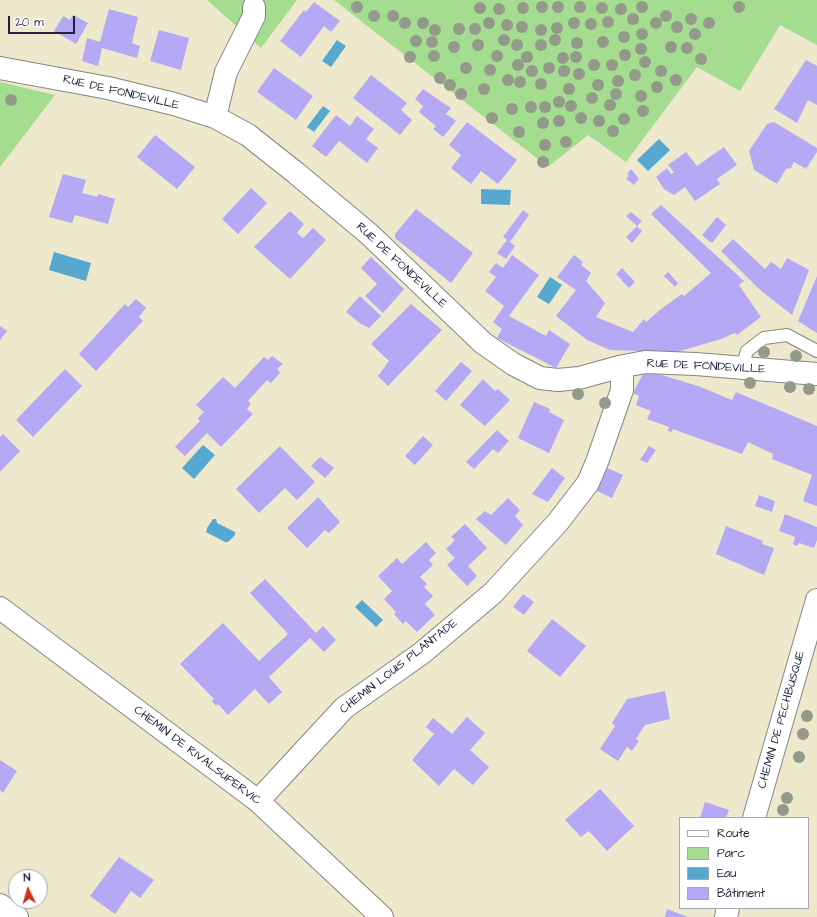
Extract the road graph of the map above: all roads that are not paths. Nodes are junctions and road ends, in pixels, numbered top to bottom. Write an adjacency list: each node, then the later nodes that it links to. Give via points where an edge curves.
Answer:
1 (252, 3): 3 (street, via 254,16 226,72)
2 (0, 68): 3 (street, RUE DE FONDEVILLE, via 108,88)
3 (215, 117): 5 (street, RUE DE FONDEVILLE, via 248,135 296,173 369,234 483,343 513,364 540,378 558,380 579,378)
4 (817, 351): 6 (lane, via 786,335 764,338 746,351)
5 (619, 367): 6 (street, RUE DE FONDEVILLE, via 645,362); 10 (street, CHEMIN LOUIS PLANTADE, via 622,390 588,483 558,522 493,593 422,653 344,708)
6 (742, 367): 7 (street, RUE DE FONDEVILLE)
7 (817, 374)
8 (817, 600): 11 (street, CHEMIN DE PECHBUSQUE)
9 (0, 608): 10 (street, CHEMIN DE RIVALSUPERVIC)
10 (258, 801): 14 (street, CHEMIN DE RIVALSUPERVIC)
11 (754, 817)
12 (0, 905): 13 (street)
13 (17, 917)
14 (382, 917)

